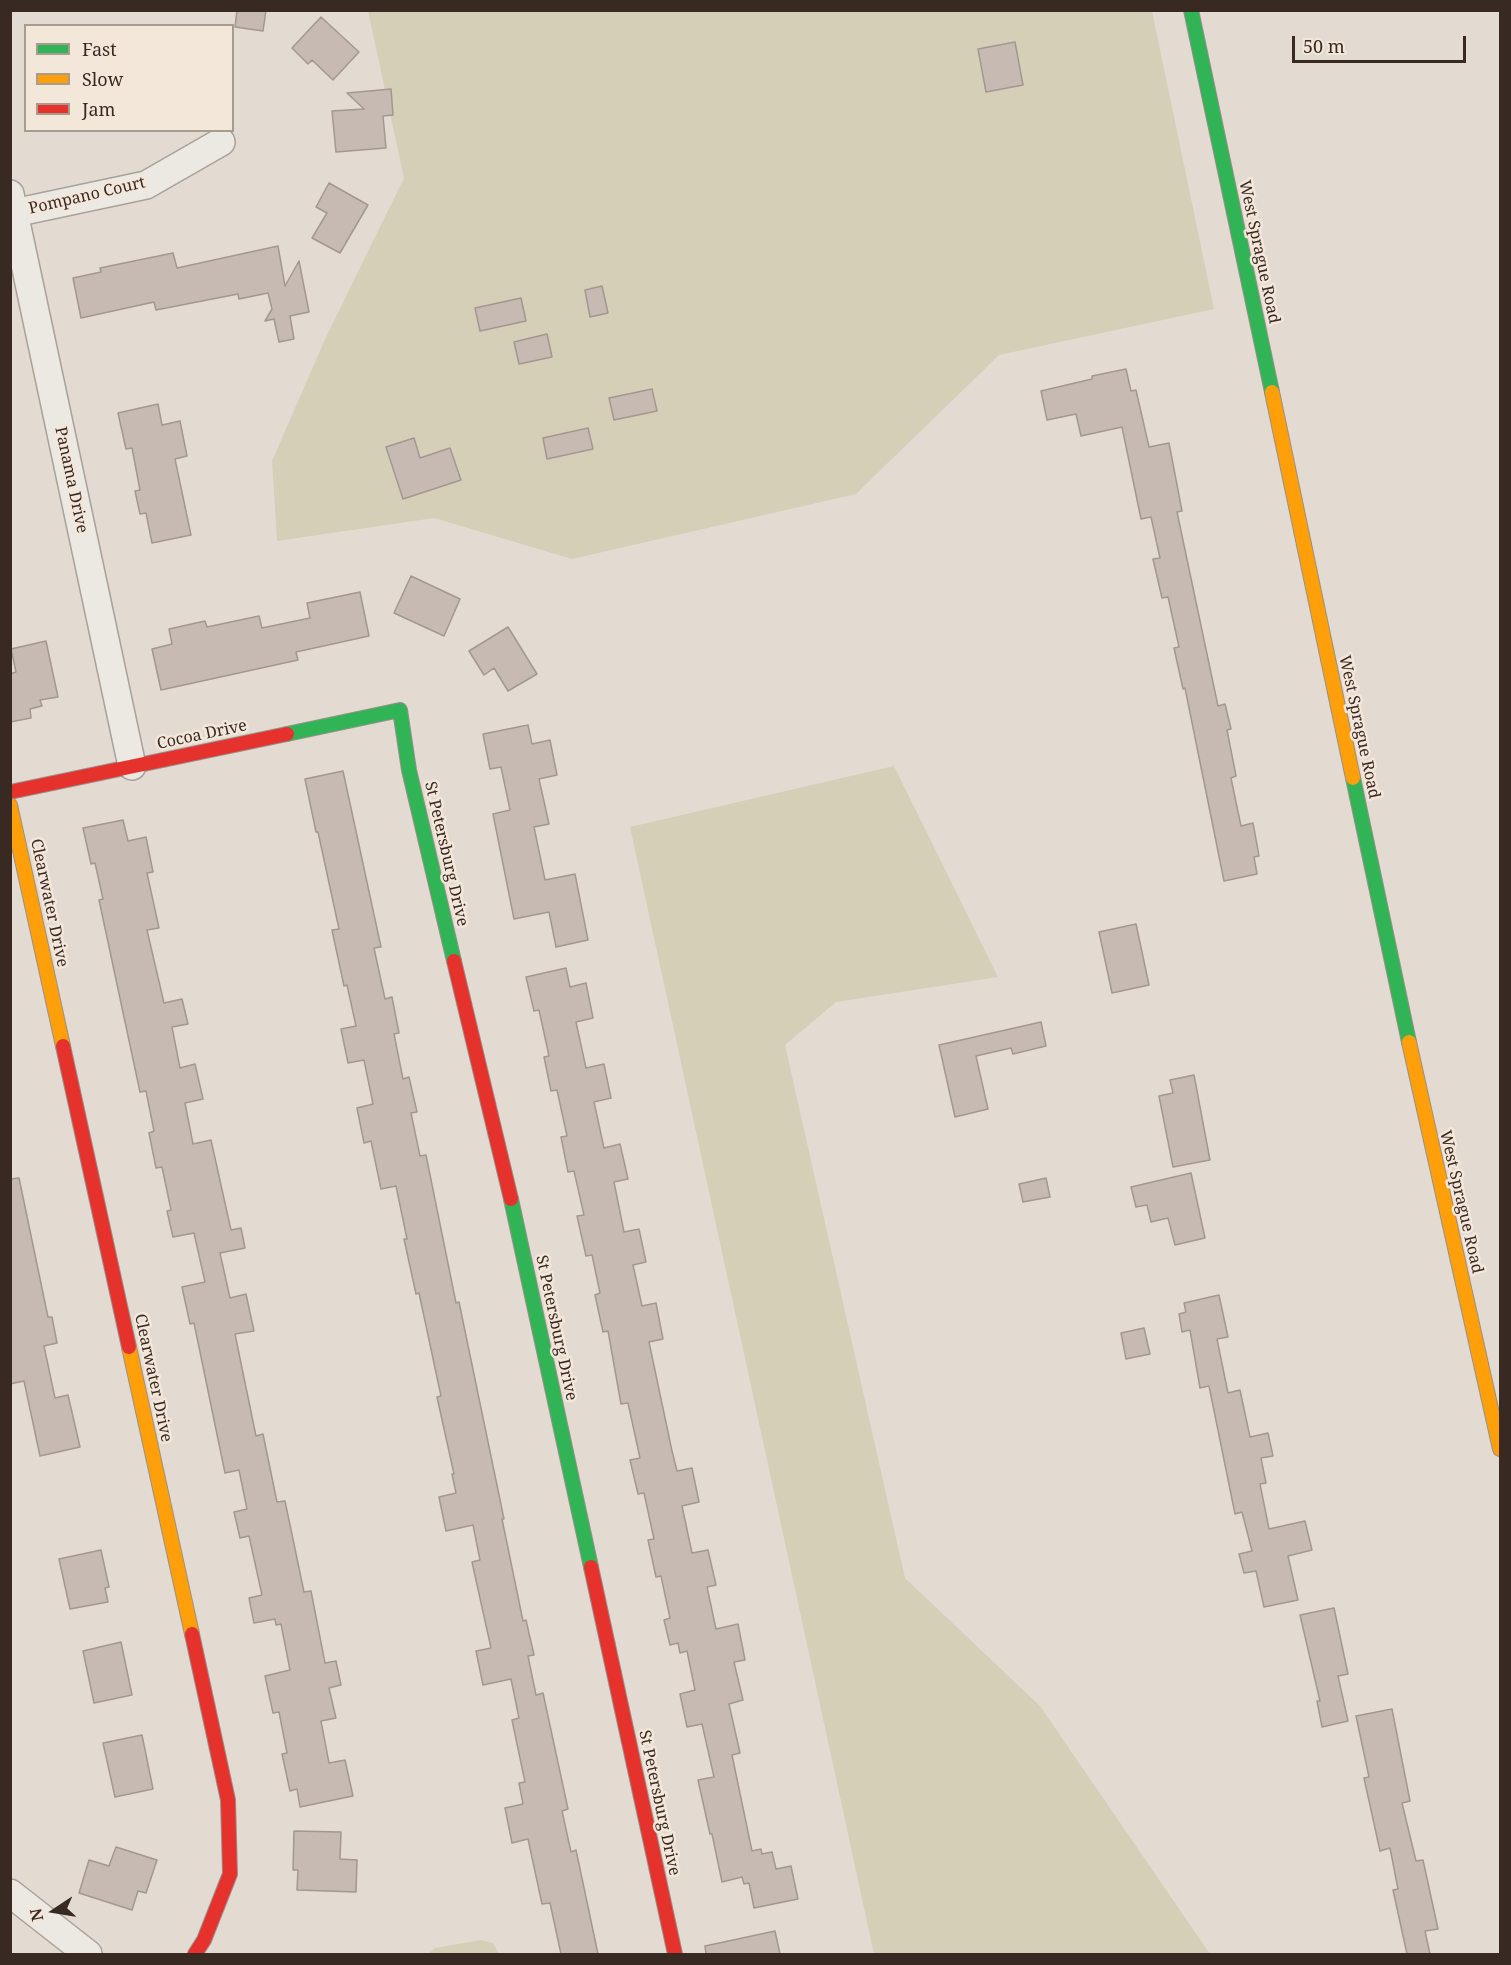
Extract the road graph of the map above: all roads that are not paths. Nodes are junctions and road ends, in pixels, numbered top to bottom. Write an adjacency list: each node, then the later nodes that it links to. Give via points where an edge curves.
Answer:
1 (1191, 10): 8 (street, West Sprague Road, via 1413,1065)
2 (221, 142): 3 (street, Pompano Court, via 146,184)
3 (12, 203): 5 (street, Panama Drive)
4 (400, 710): 5 (street, Cocoa Drive); 12 (street, St Petersburg Drive, via 409,770 506,1178)
5 (132, 766): 6 (street, Cocoa Drive)
6 (10, 792)
7 (10, 805): 11 (street, Clearwater Drive, via 228,1800 230,1874)
8 (1500, 1449)
9 (10, 1893): 10 (street)
10 (88, 1954)
11 (195, 1954)
12 (675, 1954)

